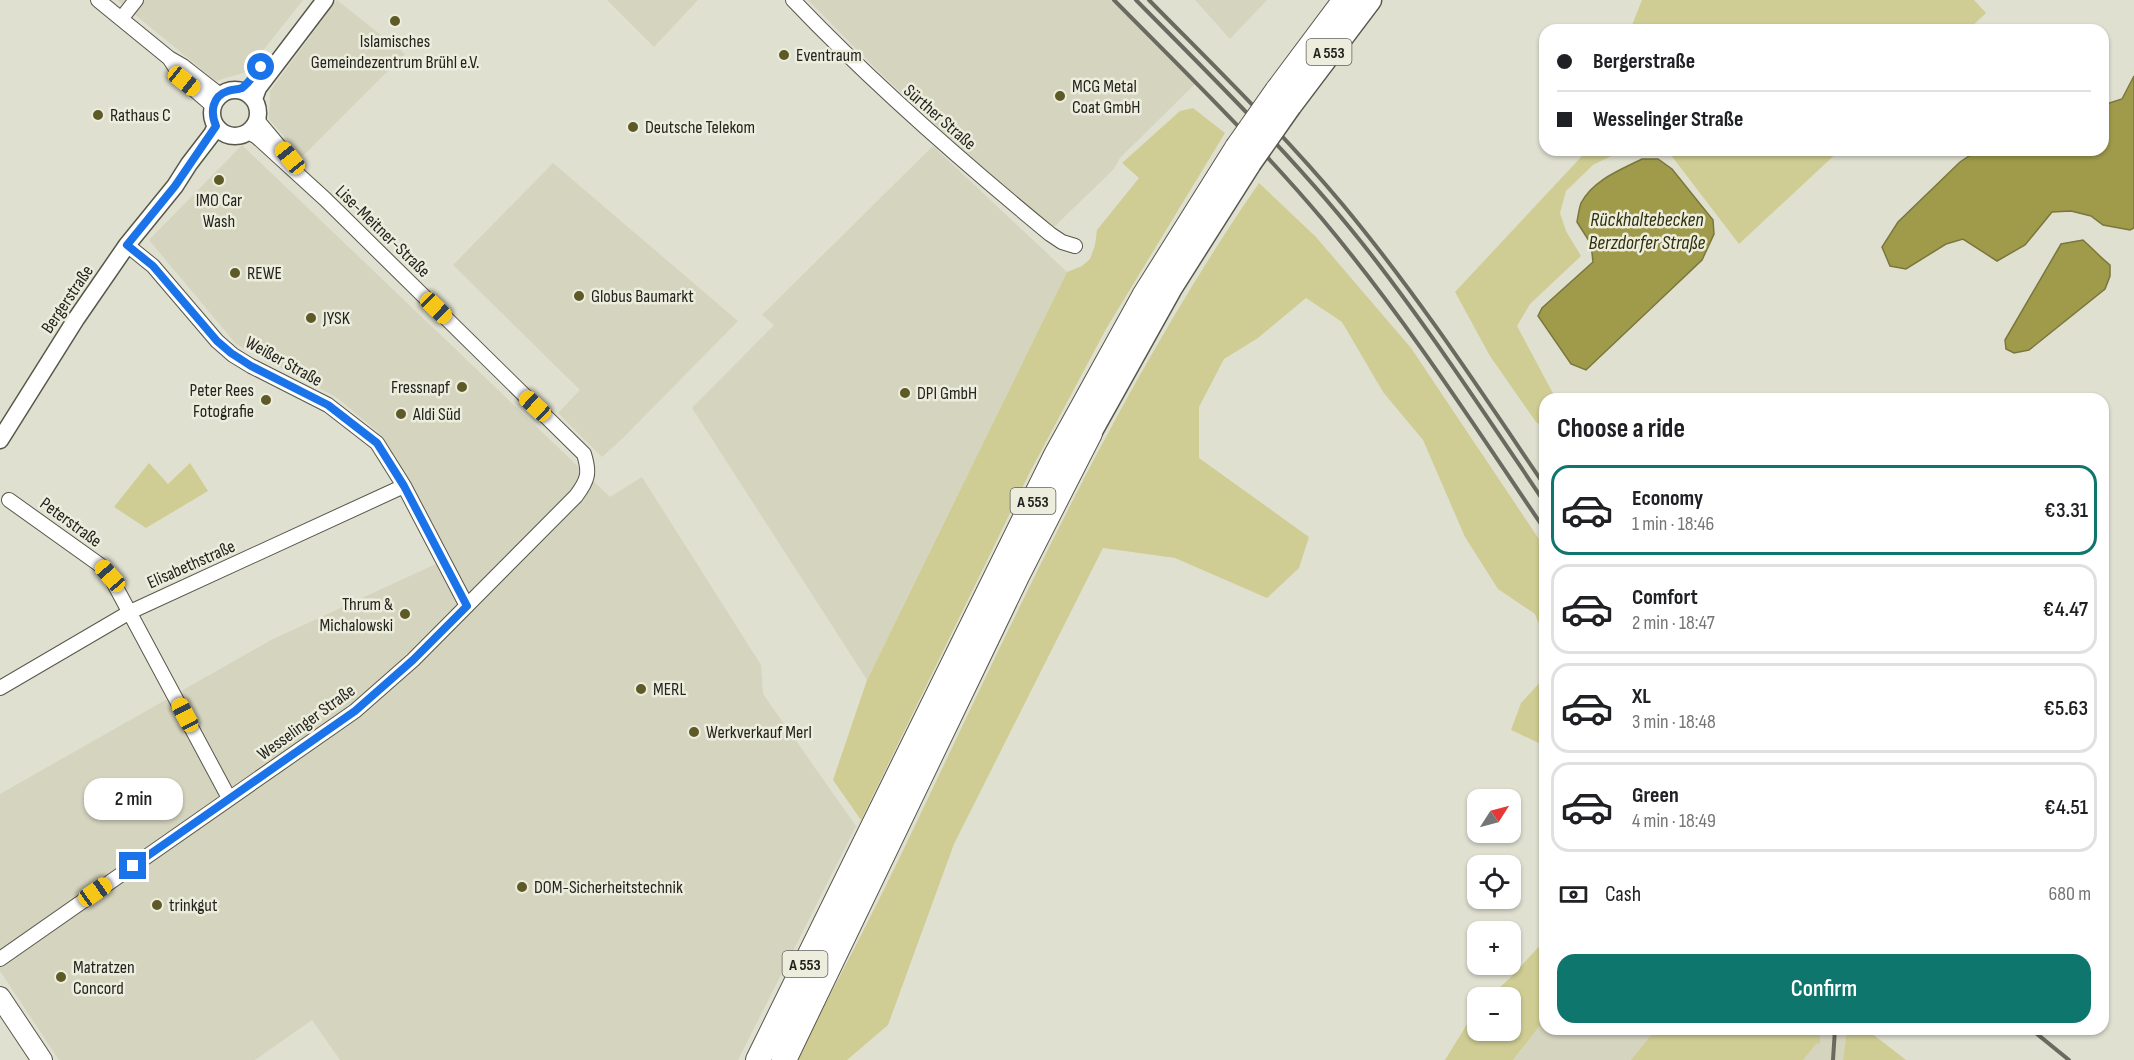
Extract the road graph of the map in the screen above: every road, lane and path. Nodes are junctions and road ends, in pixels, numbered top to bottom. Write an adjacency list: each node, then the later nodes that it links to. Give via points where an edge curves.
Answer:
1 (98, 0): 7 (street)
2 (136, 0): 7 (street)
3 (325, 0): 8 (street)
4 (793, 0): 17 (street, Sürther Straße, via 884,92 952,152 1050,234)
5 (1345, 0): 10 (highway, A 553)
6 (1370, 0): 10 (highway, A 553)
7 (121, 19): 12 (street, via 183,66)
8 (294, 40): 9 (street); 11 (street)
9 (238, 90): 11 (street); 12 (street, via 226,92)
10 (1283, 98): 15 (highway, A 553, bridge)
11 (254, 99): 13 (street, via 258,110)
12 (217, 100): 14 (street, via 212,113)
13 (253, 126): 14 (street, via 242,135); 20 (street, Lise-Meitner-Straße, via 257,137 584,454)
14 (223, 131): 16 (street, Bergerstraße)
15 (1244, 155): 18 (highway, A 553); 30 (highway, A 553, via 1144,296 1065,438)
16 (127, 245): 19 (street, Bergerstraße); 21 (street, Weißer Straße, via 153,266 231,353 328,405 377,443)
17 (1075, 246)
18 (1090, 434): 31 (highway, A 553, via 1012,586)
19 (0, 440)
20 (588, 466): 23 (street, Wesselinger Straße, via 586,483 576,496)
21 (404, 486): 23 (street, Weißer Straße); 24 (street, Elisabethstraße)
22 (9, 500): 24 (street, Peterstraße, via 100,565)
23 (467, 606): 26 (street, Wesselinger Straße, via 355,711)
24 (130, 612): 25 (street, Elisabethstraße); 26 (street, Peterstraße)
25 (0, 688)
26 (229, 798): 27 (street, Wesselinger Straße)
27 (0, 959)
28 (0, 997): 29 (main road)
29 (42, 1060)
30 (758, 1060)
31 (784, 1060)

